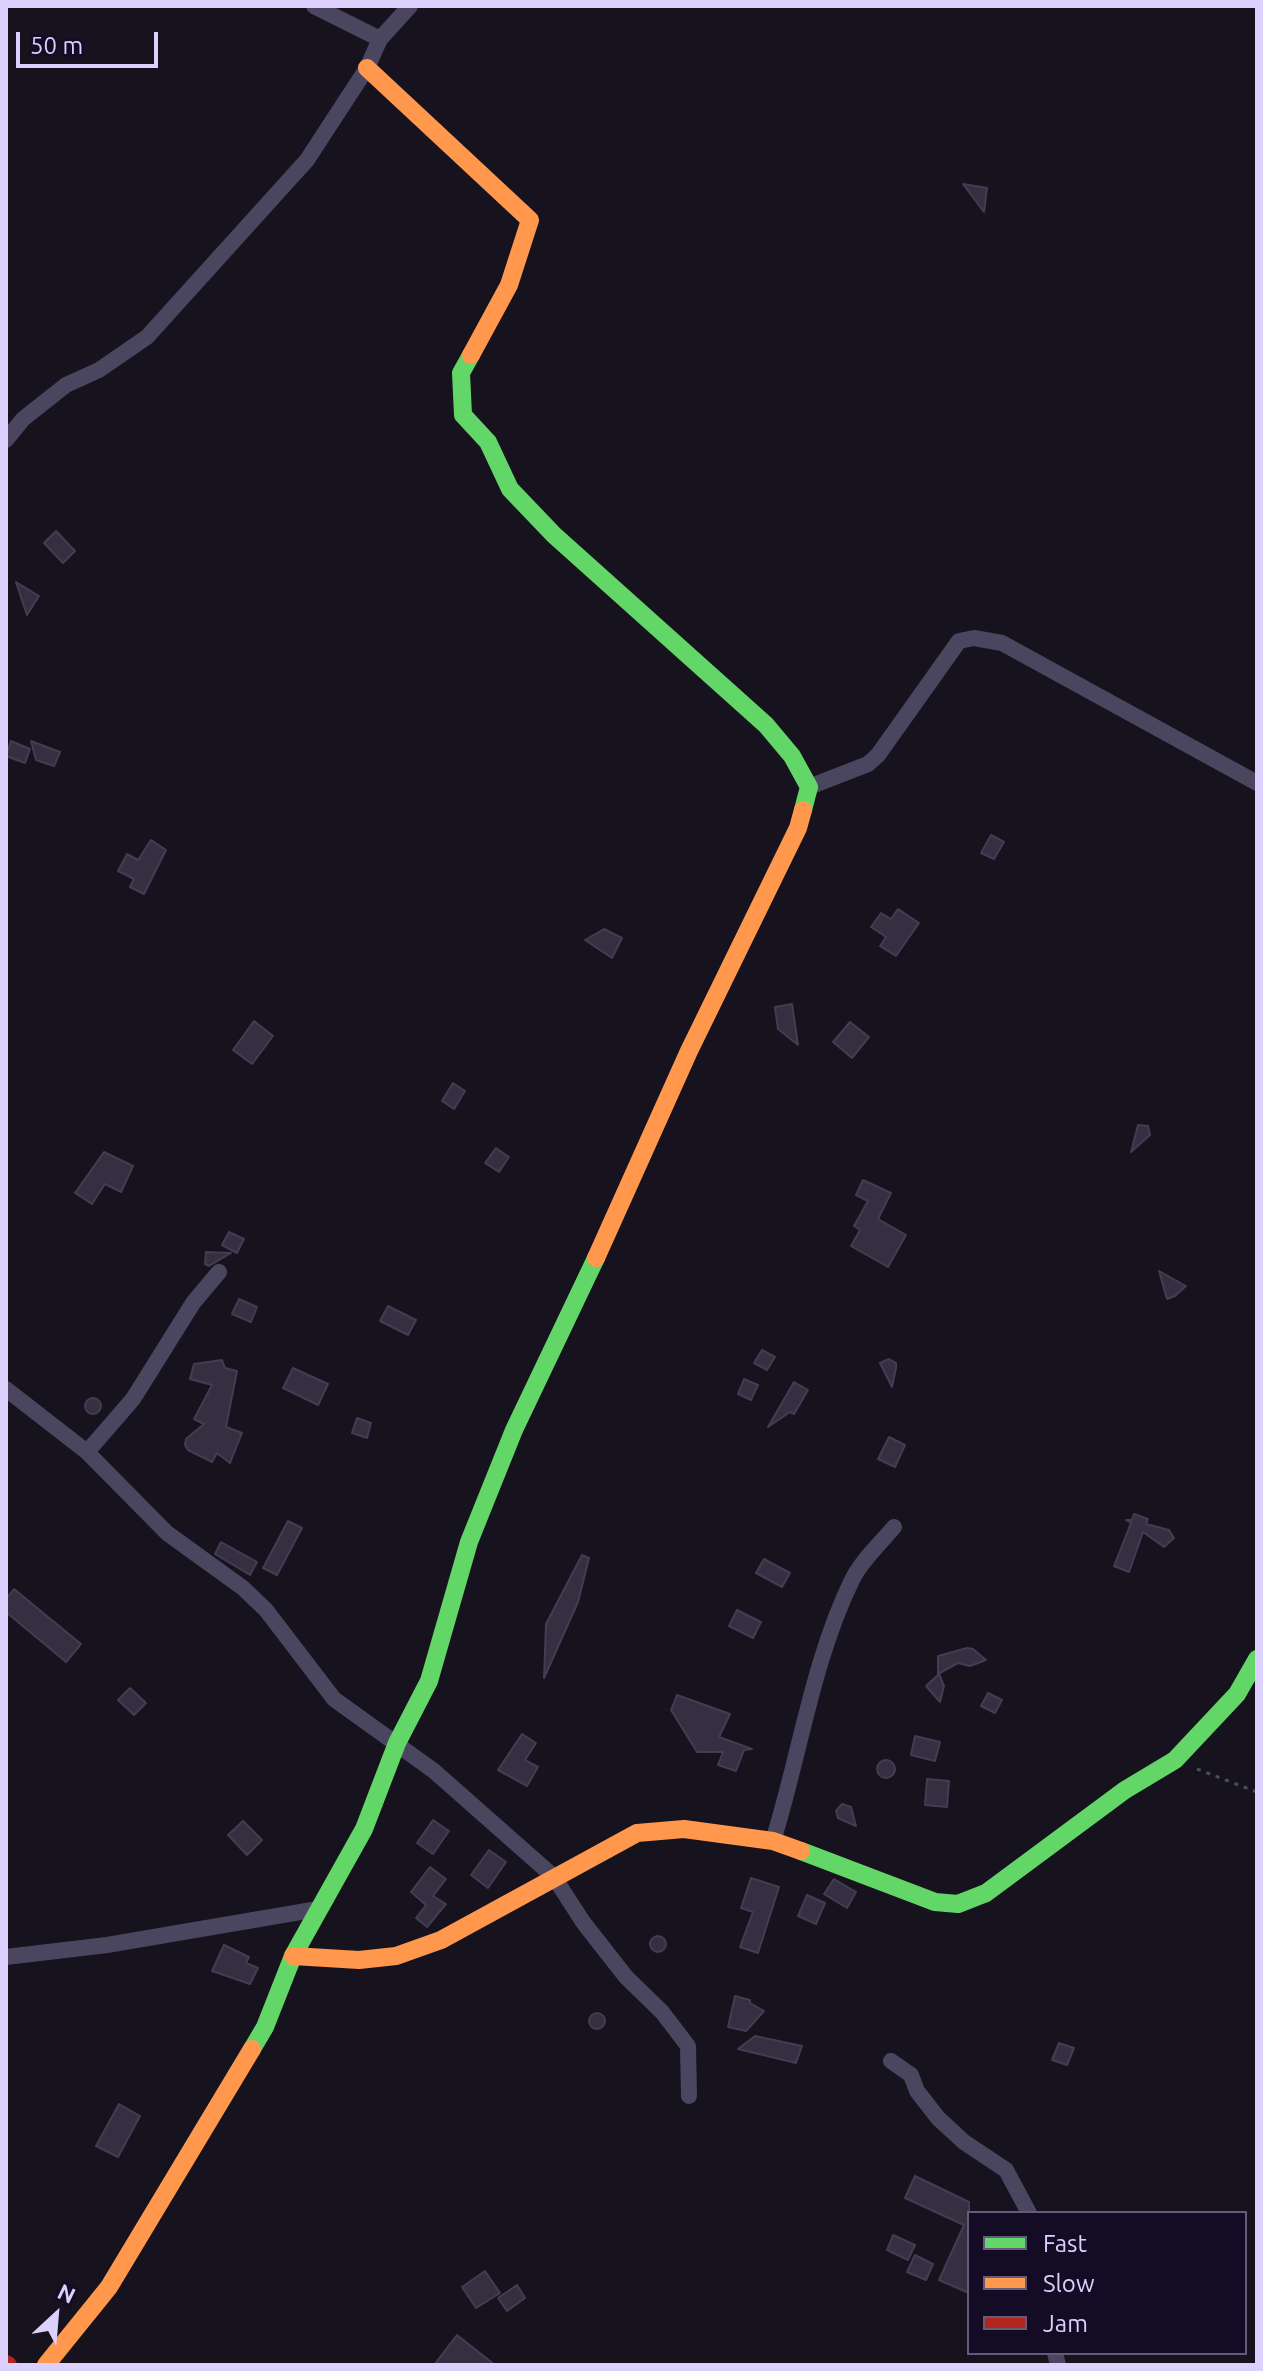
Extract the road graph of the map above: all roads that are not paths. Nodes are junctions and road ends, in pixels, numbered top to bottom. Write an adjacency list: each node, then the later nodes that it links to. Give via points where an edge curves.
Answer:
1 (314, 6): 3 (street)
2 (410, 6): 3 (street)
3 (380, 39): 4 (street)
4 (367, 68): 5 (street, via 307,160 147,337 66,385); 7 (street, via 417,118 495,181 530,220 509,285 461,373 463,415 488,442 510,489 766,725)
5 (6, 440)
6 (1257, 783): 7 (street, via 1002,643 974,638 953,648 878,755)
7 (809, 787): 13 (street, via 798,828 514,1430 469,1542 429,1681)
8 (219, 1272): 10 (street, via 193,1303 133,1399)
9 (6, 1389): 10 (street)
10 (87, 1452): 13 (street, via 167,1533 266,1610 334,1699)
11 (894, 1527): 14 (street, via 852,1578 816,1678)
12 (1257, 1659): 14 (street, via 1237,1694 1175,1760 1125,1790 986,1893 958,1904 935,1902)
13 (397, 1743): 15 (street); 16 (street, via 364,1829)
14 (773, 1841): 15 (street, via 684,1829 637,1833)
15 (554, 1877): 17 (street, via 441,1940 396,1956); 20 (street, via 626,1977 688,2046)
16 (318, 1909): 17 (street); 18 (street)
17 (293, 1956): 22 (street, via 265,2027 185,2166 109,2287)
18 (6, 1957)
19 (891, 2061): 21 (street, via 911,2075 938,2118 1006,2170)
20 (689, 2096)
21 (1028, 2211)
22 (46, 2365)

